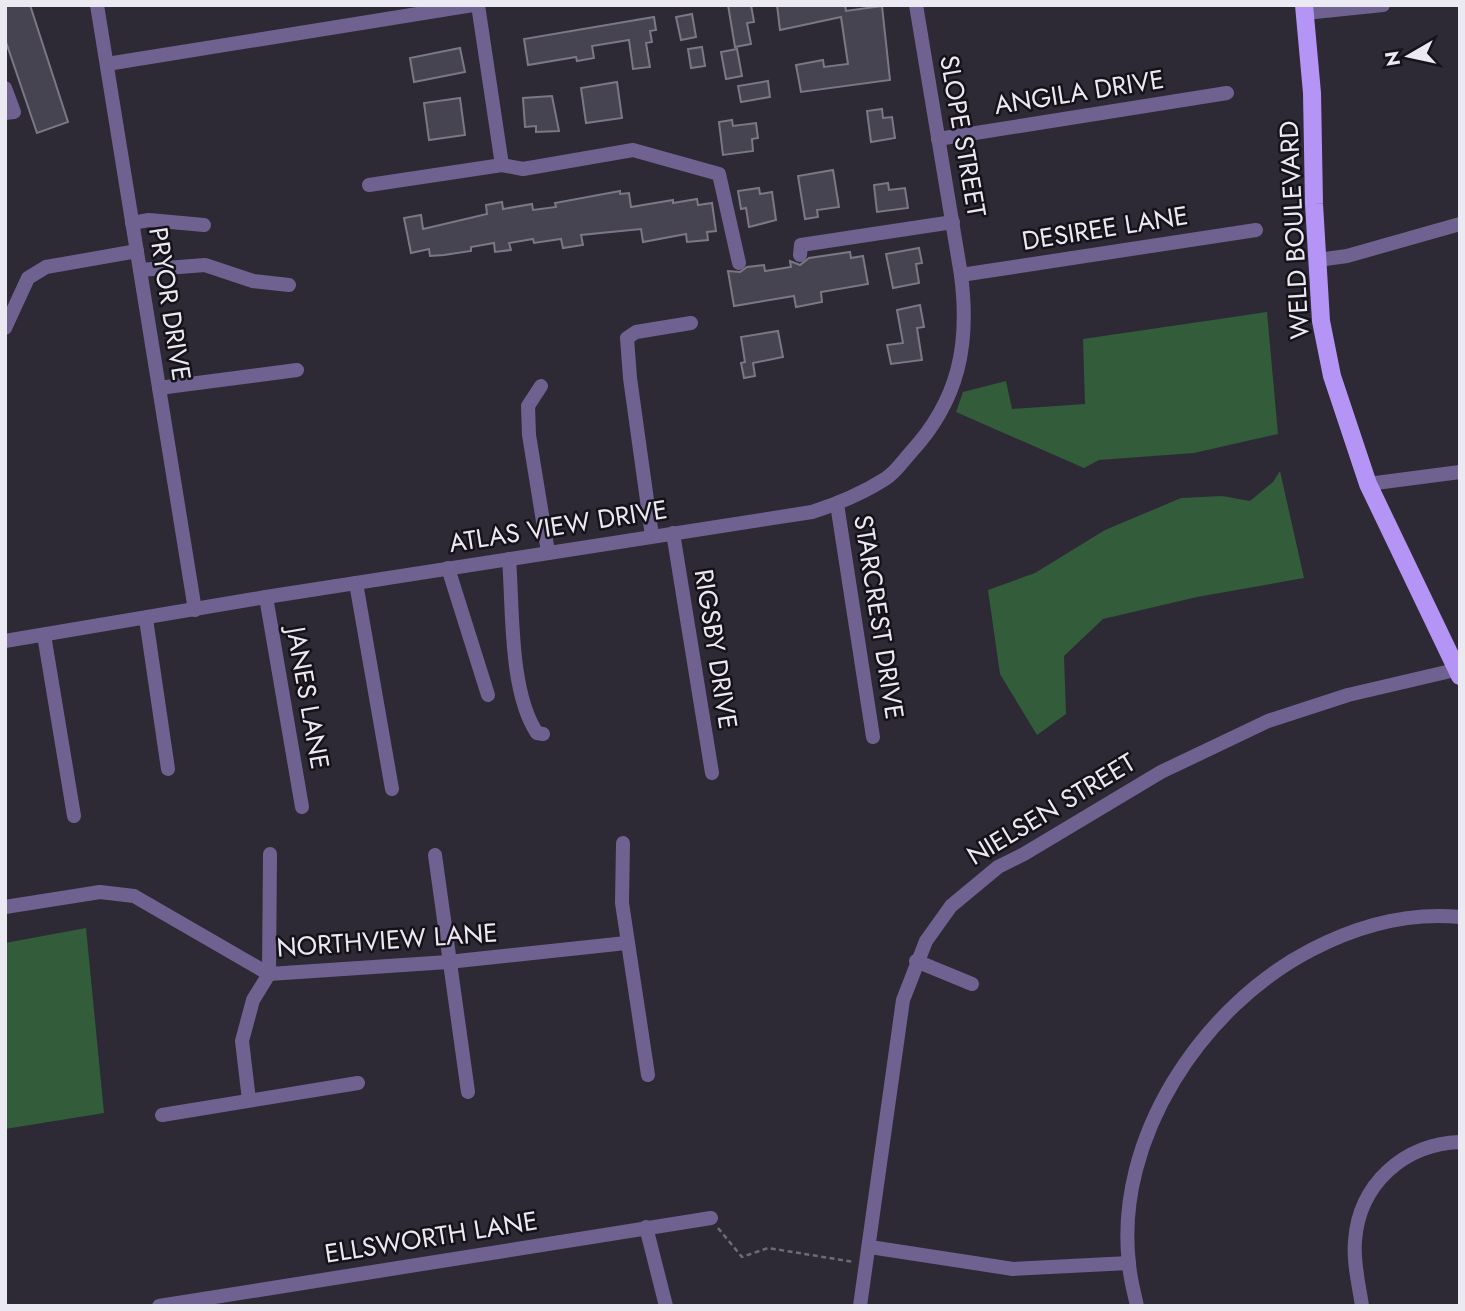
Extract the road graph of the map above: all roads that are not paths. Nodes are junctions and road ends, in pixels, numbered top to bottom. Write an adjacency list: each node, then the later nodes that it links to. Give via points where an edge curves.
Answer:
1 (97, 5): 7 (street, PRYOR DRIVE)
2 (476, 5): 5 (street); 12 (street)
3 (916, 5): 11 (street, SLOPE STREET)
4 (1383, 5): 6 (street)
5 (456, 7): 7 (street)
6 (1305, 9): 21 (main road, WELD BOULEVARD)
7 (107, 64): 15 (street, PRYOR DRIVE)
8 (5, 89): 10 (street, via 14,112)
9 (1227, 93): 11 (street, ANGILA DRIVE)
10 (5, 113)
11 (938, 139): 14 (street, SLOPE STREET)
12 (502, 165): 13 (street); 22 (street, via 523,169 634,149 719,174)
13 (369, 185)
14 (953, 222): 20 (street, via 801,245); 24 (street, SLOPE STREET)
15 (132, 223): 17 (street); 19 (street, PRYOR DRIVE)
16 (1460, 224): 21 (street)
17 (204, 225)
18 (1256, 230): 24 (street, DESIREE LANE)
19 (137, 251): 23 (street, PRYOR DRIVE); 27 (street, via 46,267 28,278)
20 (800, 255)
21 (1318, 260): 32 (main road, WELD BOULEVARD, via 1321,321 1332,376)
22 (739, 263)
23 (140, 270): 25 (street, via 205,265 253,281); 30 (street, PRYOR DRIVE)
24 (961, 275): 33 (street, ATLAS VIEW DRIVE, via 964,347 950,396 926,436 887,478)
25 (289, 285)
26 (691, 323): 35 (street, via 636,332 628,338)
27 (5, 328)
28 (296, 370): 30 (street)
29 (541, 386): 36 (street, via 528,406 528,435)
30 (159, 388): 41 (street, PRYOR DRIVE)
31 (1460, 472): 32 (street)
32 (1368, 484): 45 (main road, WELD BOULEVARD)
33 (837, 504): 34 (street, ATLAS VIEW DRIVE, via 808,513); 48 (street, STARCREST DRIVE)
34 (673, 533): 35 (street, ATLAS VIEW DRIVE); 50 (street, RIGSBY DRIVE)
35 (652, 536): 36 (street, ATLAS VIEW DRIVE)
36 (548, 552): 37 (street, ATLAS VIEW DRIVE)
37 (509, 559): 38 (street, ATLAS VIEW DRIVE); 47 (street, via 510,611 521,687 530,723)
38 (448, 568): 39 (street, ATLAS VIEW DRIVE); 46 (street)
39 (356, 583): 40 (street, ATLAS VIEW DRIVE); 51 (street)
40 (266, 597): 41 (street, ATLAS VIEW DRIVE); 52 (street, JANES LANE)
41 (195, 610): 42 (street, ATLAS VIEW DRIVE)
42 (146, 619): 43 (street, ATLAS VIEW DRIVE); 49 (street)
43 (44, 635): 44 (street, ATLAS VIEW DRIVE); 53 (street)
44 (5, 642)
45 (1458, 673): 60 (street, NIELSEN STREET, via 1297,710 1161,772 981,878 937,923)
46 (488, 695)
47 (542, 734)
48 (873, 737)
49 (168, 769)
50 (712, 773)
51 (392, 789)
52 (302, 807)
53 (74, 816)
54 (623, 843): 59 (street)
55 (270, 854): 62 (street)
56 (435, 855): 61 (street)
57 (5, 907): 62 (street, NORTHVIEW LANE, via 100,892 134,896)
58 (1460, 917): 73 (street, via 1413,917 1345,934 1278,968 1221,1016 1173,1081 1150,1130 1135,1182)
59 (626, 943): 61 (street, NORTHVIEW LANE); 64 (street)
60 (916, 961): 63 (street); 72 (street, NIELSEN STREET, via 902,1000)
61 (447, 962): 62 (street, NORTHVIEW LANE); 66 (street)
62 (269, 974): 67 (street, via 243,1029)
63 (972, 984)
64 (648, 1074)
65 (358, 1083): 67 (street)
66 (468, 1092)
67 (249, 1100): 68 (street)
68 (162, 1115)
69 (1460, 1142): 80 (street, via 1432,1145 1405,1157 1373,1187 1360,1214 1355,1243)
70 (711, 1219): 71 (street, ELLSWORTH LANE)
71 (646, 1227): 74 (street, ELLSWORTH LANE); 77 (street)
72 (870, 1247): 73 (street, via 1013,1269); 78 (street, NIELSEN STREET)
73 (1129, 1263): 79 (street)
74 (256, 1290): 75 (street, ELLSWORTH LANE); 76 (street)
75 (159, 1306)
76 (258, 1306)
77 (666, 1306)
78 (860, 1306)
79 (1137, 1306)
80 (1362, 1306)

